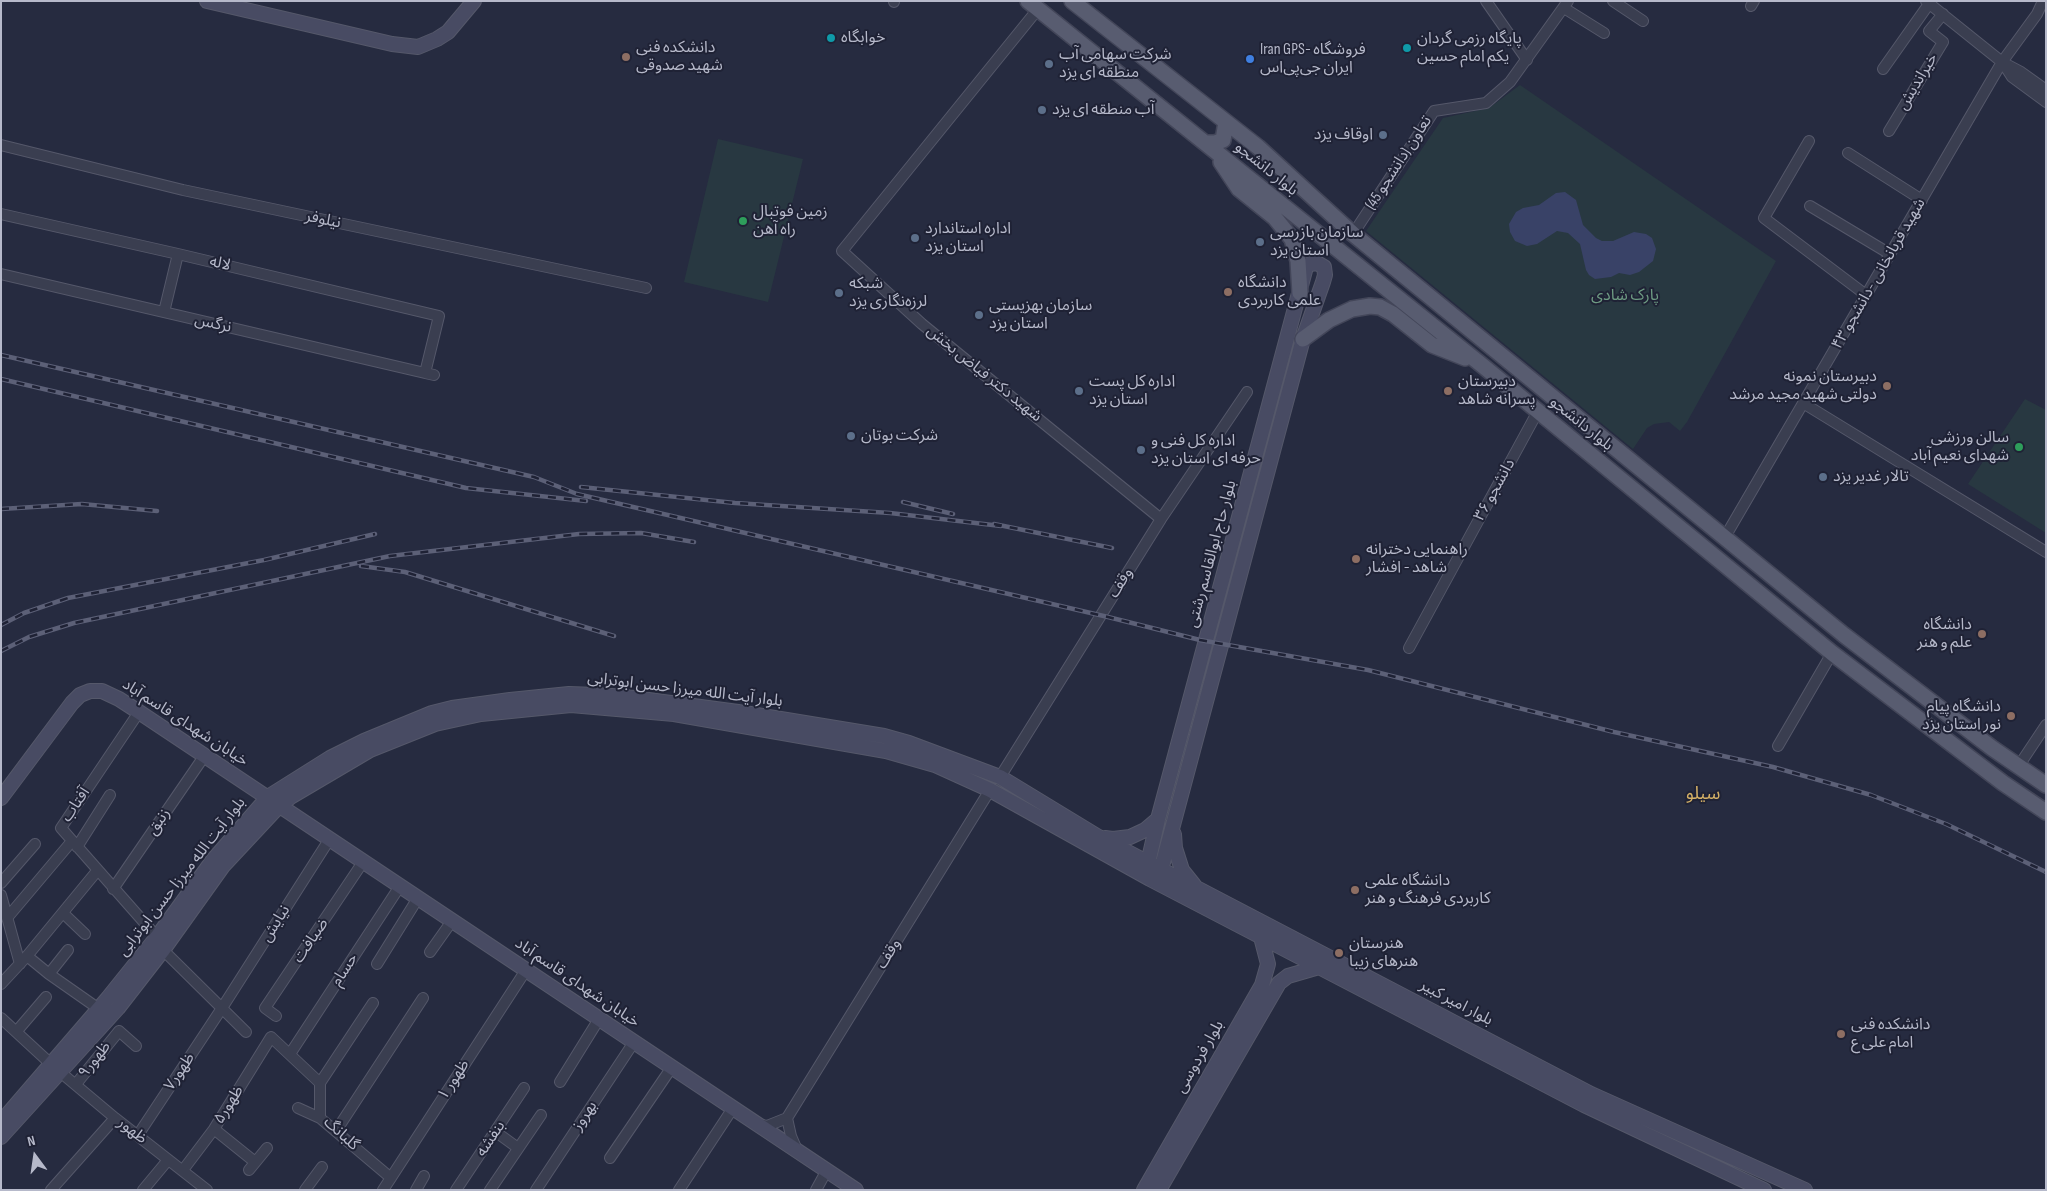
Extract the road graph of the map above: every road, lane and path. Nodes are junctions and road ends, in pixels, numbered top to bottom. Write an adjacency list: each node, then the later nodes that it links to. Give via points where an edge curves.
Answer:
1 (207, 1): 2 (main road, via 392,44 418,47 448,32)
2 (474, 1)
3 (1072, 1): 18 (main road, بلوار دانشجو)
4 (1486, 1): 13 (street)
5 (1614, 1): 11 (street)
6 (2043, 1): 14 (street, شهید قربانخانی -دانشجو ۴۳)
7 (1929, 2): 10 (street); 15 (street)
8 (1566, 4): 12 (street); 13 (street, تعاون (دانشجو 45))
9 (1033, 5): 22 (main road, بلوار دانشجو); 41 (street, شهید دکتر فیاض بخش, via 842,251 922,324)
10 (1943, 14): 14 (street); 19 (street, خیراندیش, via 1929,31 1943,42)
11 (1643, 21)
12 (1604, 33)
13 (1527, 60): 27 (street, تعاون (دانشجو 45), via 1510,82 1486,103 1434,111)
14 (2002, 62): 16 (street); 17 (street, via 2012,77); 24 (street, شهید قربانخانی -دانشجو ۴۳)
15 (1882, 69)
16 (2046, 90)
17 (2046, 102)
18 (1226, 122): 22 (main road, via 1223,140); 27 (main road, بلوار دانشجو)
19 (1889, 131)
20 (1809, 141): 33 (street, via 1764,218)
21 (1, 146): 31 (street, نیلوفر, via 183,190)
22 (1209, 146): 32 (main road, via 1239,189 1275,218 1288,234 1298,260); 36 (main road, بلوار دانشجو)
23 (1848, 153): 24 (street)
24 (1922, 200): 29 (street, شهید قربانخانی -دانشجو ۴۳)
25 (1810, 206): 29 (street)
26 (1, 214): 28 (street, لاله)
27 (1353, 234): 42 (main road, بلوار دانشجو)
28 (178, 254): 34 (street); 37 (street, لاله, via 439,316)
29 (1890, 254): 33 (street, شهید قربانخانی -دانشجو ۴۳)
30 (1, 274): 34 (street, نرگس)
31 (646, 288)
32 (1300, 293): 35 (main road, بلوار حاج ابوالقاسم رشتی, via 1306,266 1317,263 1324,267 1323,282); 62 (main road, بلوار حاج ابوالقاسم رشتی)
33 (1866, 295): 39 (street, شهید قربانخانی -دانشجو ۴۳)
34 (164, 312): 37 (street, نرگس)
35 (1303, 339): 36 (main road, via 1329,320 1352,309 1380,307 1432,344); 63 (main road, بلوار حاج ابوالقاسم رشتی)
36 (1483, 366): 40 (main road, بلوار دانشجو)
37 (429, 374)
38 (1247, 392): 41 (street, وقف)
39 (1803, 403): 42 (street, شهید قربانخانی -دانشجو ۴۳); 43 (street)
40 (1538, 411): 45 (main road, بلوار دانشجو); 47 (street, دانشجو ۳۶)
41 (1161, 519): 54 (street, وقف)
42 (1724, 537): 44 (main road, بلوار دانشجو)
43 (2046, 552)
44 (1820, 616): 45 (main road); 46 (main road, بلوار دانشجو)
45 (1808, 633): 48 (main road, بلوار دانشجو)
46 (1844, 635): 48 (main road); 53 (main road, بلوار دانشجو)
47 (1409, 648)
48 (1832, 653): 51 (street); 61 (main road, بلوار دانشجو)
49 (138, 712): 52 (main road, خیابان شهدای قاسم آباد); 59 (main road, خیابان شهدای قاسم آباد, via 102,691 80,695); 67 (street, آفتاب, via 61,828)
50 (2046, 726): 53 (street)
51 (1778, 746)
52 (205, 755): 58 (main road, خیابان شهدای قاسم آباد); 76 (street, زنبق)
53 (2018, 766): 55 (main road, بلوار دانشجو)
54 (1000, 777): 58 (main road, بلوار آیت الله میرزا حسن ابوترابی, via 884,736 626,697 569,694 452,708 412,720 330,758); 65 (main road, بلوار آیت الله میرزا حسن ابوترابی)
55 (2046, 785)
56 (990, 790): 60 (main road, بلوار آیت الله میرزا حسن ابوترابی, via 935,765 886,751 674,714 572,706 481,714 435,724 370,750); 65 (main road, بلوار آیت الله میرزا حسن ابوترابی); 120 (street, وقف)
57 (110, 795): 67 (street)
58 (268, 797): 60 (main road, خیابان شهدای قاسم آباد); 83 (main road, بلوار آیت الله میرزا حسن ابوترابی, via 213,860)
59 (1, 798)
60 (279, 806): 64 (main road, خیابان شهدای قاسم آباد); 86 (main road, بلوار آیت الله میرزا حسن ابوترابی, via 223,866)
61 (2046, 812)
62 (1158, 819): 65 (main road, via 1130,837); 69 (main road, بلوار حاج ابوالقاسم رشتی)
63 (1173, 825): 70 (main road, بلوار حاج ابوالقاسم رشتی); 75 (main road, via 1175,848 1182,870)
64 (329, 840): 68 (main road, خیابان شهدای قاسم آباد); 98 (street, نيايش)
65 (1093, 841): 69 (main road, بلوار امیر کبیر); 72 (main road, بلوار امیر کبیر)
66 (35, 844): 73 (street)
67 (75, 844): 71 (street, آفتاب); 80 (street)
68 (363, 862): 74 (main road, خیابان شهدای قاسم آباد); 100 (street, ضیافت, via 265,1008)
69 (1148, 862): 70 (main road, بلوار امیر کبیر); 72 (main road, بلوار حاج ابوالقاسم رشتی)
70 (1161, 870): 72 (main road); 75 (main road, بلوار امیر کبیر)
71 (97, 871): 76 (street, آفتاب); 79 (street)
72 (1150, 879): 84 (main road, بلوار امیر کبیر)
73 (1, 883)
74 (400, 886): 78 (main road, خیابان شهدای قاسم آباد); 108 (street, حسام)
75 (1196, 888): 105 (main road, بلوار امیر کبیر)
76 (113, 889): 83 (street, آفتاب)
77 (2, 897): 80 (street)
78 (418, 898): 81 (main road, خیابان شهدای قاسم آباد); 90 (street)
79 (63, 913): 82 (street); 88 (street)
80 (7, 918): 89 (street)
81 (452, 921): 87 (street); 92 (main road, خیابان شهدای قاسم آباد)
82 (85, 934)
83 (157, 937): 99 (main road, بلوار آیت الله میرزا حسن ابوترابی)
84 (1261, 937): 91 (main road, بلوار امیر کبیر); 151 (main road, بلوار فردوسی, via 1268,964 1262,985)
85 (68, 950): 93 (street)
86 (163, 950): 98 (street); 110 (main road, بلوار آیت الله میرزا حسن ابوترابی, via 118,1008)
87 (430, 952)
88 (27, 956): 89 (street); 93 (street)
89 (20, 964): 94 (street)
90 (377, 964)
91 (1319, 967): 105 (main road, بلوار امیر کبیر); 152 (main road, بلوار فردوسی, via 1288,976 1279,983)
92 (526, 970): 102 (main road, خیابان شهدای قاسم آباد); 137 (street, ظهور ۱)
93 (49, 974): 99 (street)
94 (1, 984)
95 (46, 997): 103 (street)
96 (423, 998): 124 (street)
97 (373, 1004): 112 (street)
98 (222, 1008): 104 (street); 126 (street, ظهور۷)
99 (99, 1009): 110 (main road, بلوار آیت الله میرزا حسن ابوترابی)
100 (276, 1016)
101 (1, 1018): 103 (street, ظهور)
102 (599, 1019): 106 (main road, خیابان شهدای قاسم آباد); 111 (street)
103 (16, 1032): 110 (street, ظهور)
104 (246, 1032)
105 (1466, 1036): 138 (main road, بلوار امیر کبیر, via 1584,1105); 154 (main road, بلوار امیر کبیر)
106 (634, 1042): 109 (main road, خیابان شهدای قاسم آباد); 147 (street, بهروز)
107 (136, 1046): 113 (street, ظهور۹, via 118,1030)
108 (290, 1054): 112 (street); 123 (street, ظهور۵, via 271,1037)
109 (672, 1067): 116 (main road, خیابان شهدای قاسم آباد); 131 (street)
110 (56, 1068): 113 (street, ظهور); 121 (main road, بلوار آیت الله میرزا حسن ابوترابی); 127 (main road, بلوار آیت الله میرزا حسن ابوترابی)
111 (560, 1082)
112 (320, 1083): 119 (street, گلبانگ)
113 (76, 1084): 118 (street, ظهور)
114 (524, 1088): 125 (street, بنفشه)
115 (298, 1108): 119 (street)
116 (733, 1108): 122 (main road, خیابان شهدای قاسم آباد); 148 (street)
117 (541, 1115): 129 (street)
118 (115, 1118): 126 (street, ظهور); 139 (street)
119 (320, 1118): 124 (street, گلبانگ)
120 (787, 1118): 122 (street, via 767,1126); 130 (street)
121 (1, 1122)
122 (756, 1123): 130 (main road, خیابان شهدای قاسم آباد)
123 (214, 1129): 128 (street, via 252,1166); 134 (street, ظهور۵)
124 (336, 1131): 137 (street, گلبانگ)
125 (496, 1132): 129 (street); 145 (street, بنفشه)
126 (138, 1135): 132 (street, ظهور)
127 (1, 1137)
128 (267, 1148)
129 (518, 1148): 146 (street)
130 (798, 1151): 135 (main road, خیابان شهدای قاسم آباد)
131 (610, 1158)
132 (168, 1160): 134 (street, ظهور); 140 (street)
133 (322, 1167): 142 (street)
134 (183, 1170): 141 (street, ظهور)
135 (827, 1170): 149 (street); 150 (main road, خیابان شهدای قاسم آباد)
136 (424, 1176): 144 (street)
137 (391, 1178): 143 (street, ظهور ۱)
138 (1741, 1185): 153 (main road, بلوار امیر کبیر)
139 (51, 1190)
140 (143, 1190)
141 (207, 1190)
142 (305, 1190)
143 (383, 1190)
144 (416, 1190)
145 (456, 1190)
146 (490, 1190)
147 (536, 1190)
148 (679, 1190)
149 (816, 1190)
150 (856, 1190)
151 (1144, 1190)
152 (1159, 1190)
153 (1764, 1190)
154 (1805, 1190)

